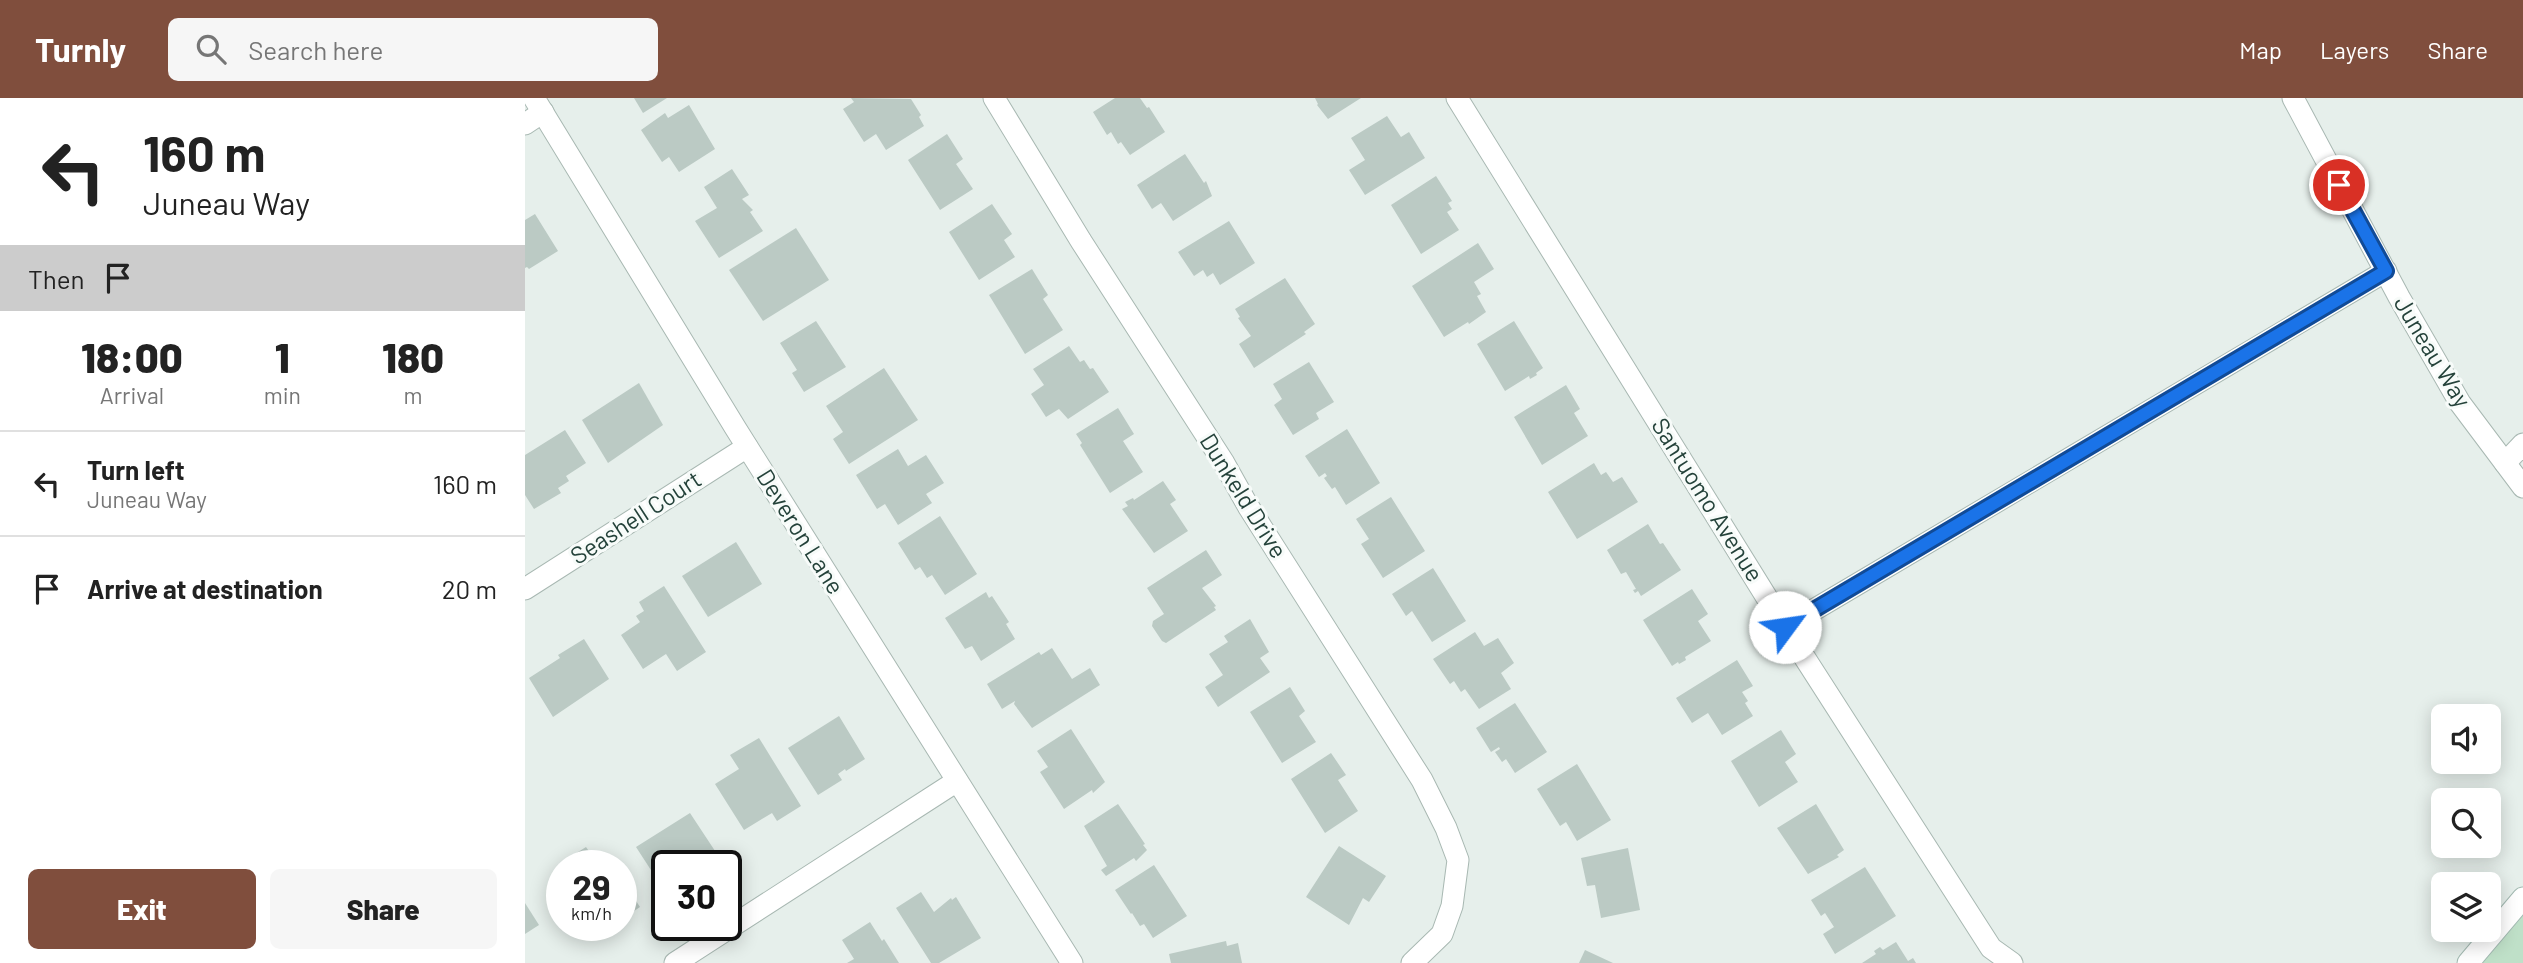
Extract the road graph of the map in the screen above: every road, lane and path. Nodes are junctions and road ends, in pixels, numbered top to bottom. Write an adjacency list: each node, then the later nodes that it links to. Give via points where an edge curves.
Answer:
1 (993, 98): 17 (street, Dunkeld Drive, via 1422,780 1446,828 1458,860 1452,906 1441,934)
2 (1457, 98): 12 (street, Santuomo Avenue)
3 (2293, 98): 6 (street, Juneau Way)
4 (539, 105): 5 (street); 8 (street, Deveron Lane)
5 (525, 124)
6 (2386, 271): 9 (street, Juneau Way, via 2460,403); 12 (street)
7 (2523, 444): 9 (street)
8 (747, 447): 11 (street, Seashell Court); 13 (street, Deveron Lane)
9 (2505, 463): 10 (street, Juneau Way)
10 (2523, 487)
11 (525, 589)
12 (1785, 627): 18 (street, Santuomo Avenue, via 1991,948)
13 (957, 781): 15 (street); 16 (street, Deveron Lane)
14 (2523, 898): 19 (street)
15 (675, 963)
16 (1072, 963)
17 (1412, 963)
18 (2012, 963)
19 (2468, 963)

